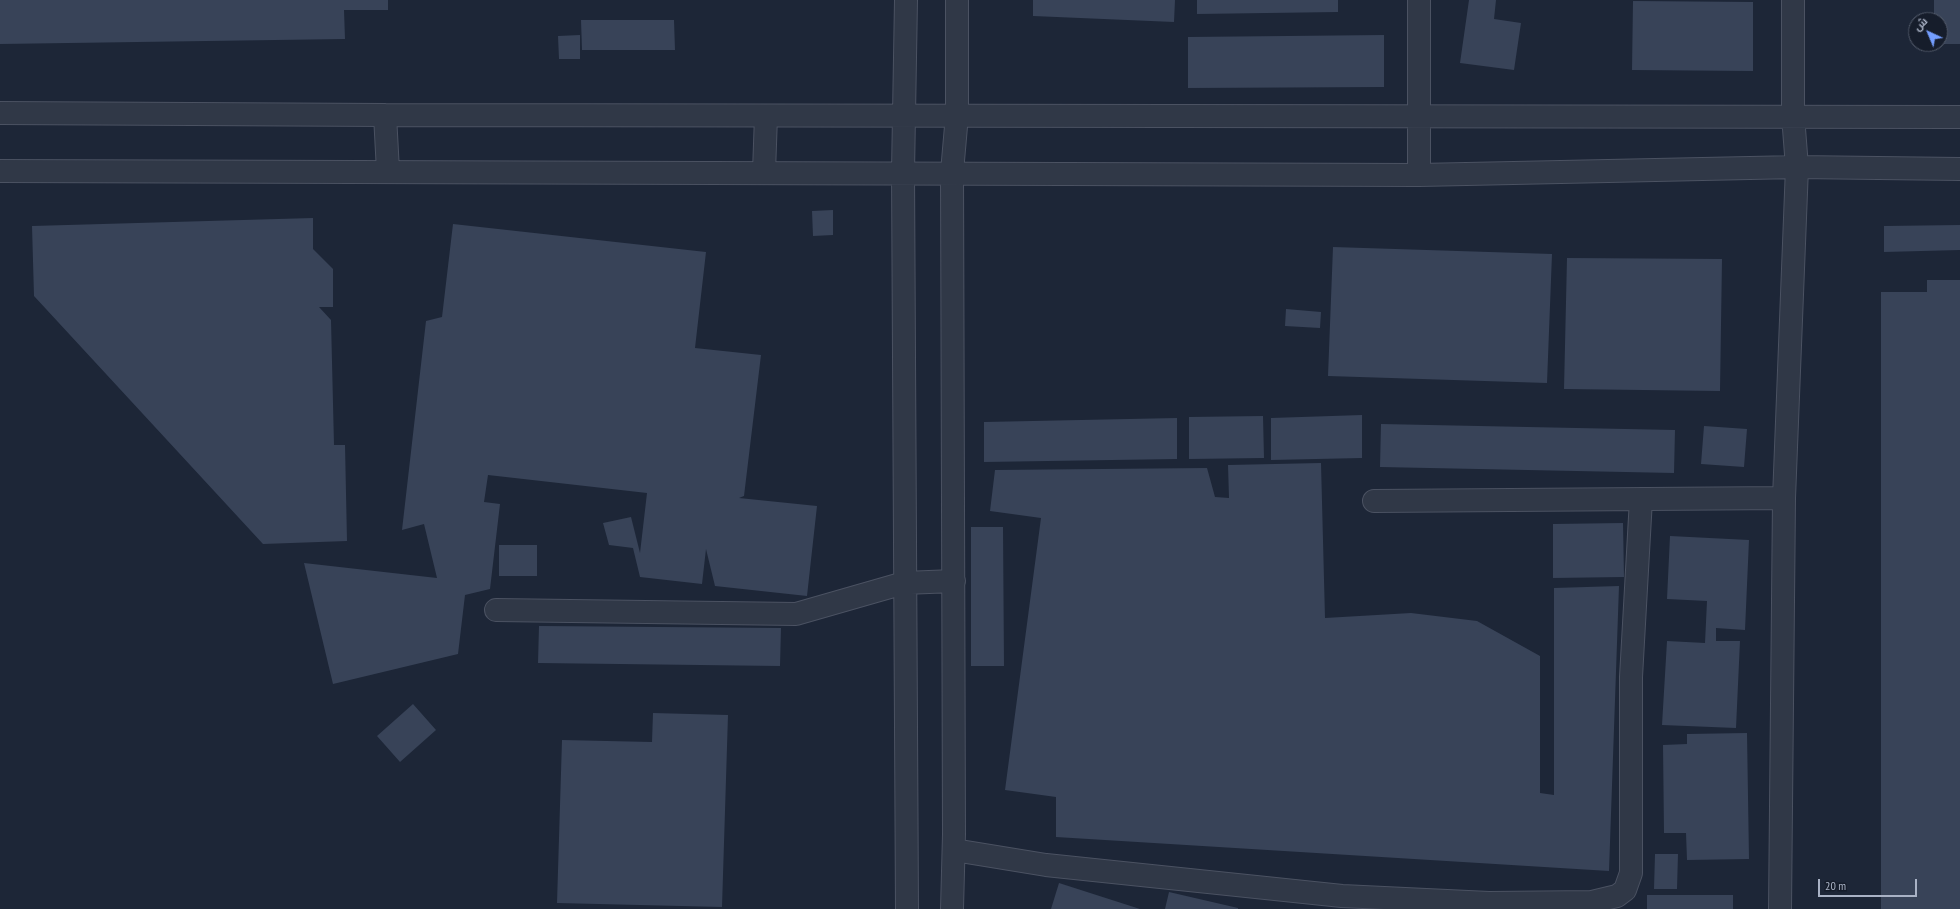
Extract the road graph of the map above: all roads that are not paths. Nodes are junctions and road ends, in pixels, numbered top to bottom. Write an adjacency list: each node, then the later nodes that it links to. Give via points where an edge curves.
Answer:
1 (906, 0): 7 (street)
2 (957, 0): 8 (street)
3 (1419, 0): 11 (street)
4 (1793, 0): 10 (street)
5 (0, 113): 6 (street)
6 (385, 115): 9 (street); 16 (street)
7 (905, 115): 8 (street); 9 (street); 18 (street)
8 (957, 115): 11 (street); 19 (street)
9 (766, 116): 17 (street)
10 (1793, 116): 11 (street); 12 (street); 13 (street)
11 (1419, 117): 20 (street)
12 (1960, 118)
13 (1797, 167): 14 (street); 20 (street); 21 (street)
14 (1960, 168)
15 (0, 171): 16 (street)
16 (388, 171): 17 (street)
17 (764, 172): 18 (street)
18 (903, 172): 19 (street); 25 (street)
19 (952, 172): 20 (street); 24 (street)
20 (1419, 175)
21 (1784, 498): 22 (street); 30 (street)
22 (1641, 499): 23 (street); 27 (street, via 1632,677 1631,873 1625,890 1617,896 1592,902 1489,903 1342,896 1046,865)
23 (1374, 502)
24 (954, 581): 25 (street); 27 (street)
25 (904, 583): 26 (street, via 796,614); 28 (street)
26 (496, 610)
27 (954, 850): 29 (street)
28 (907, 909)
29 (952, 909)
30 (1780, 909)

